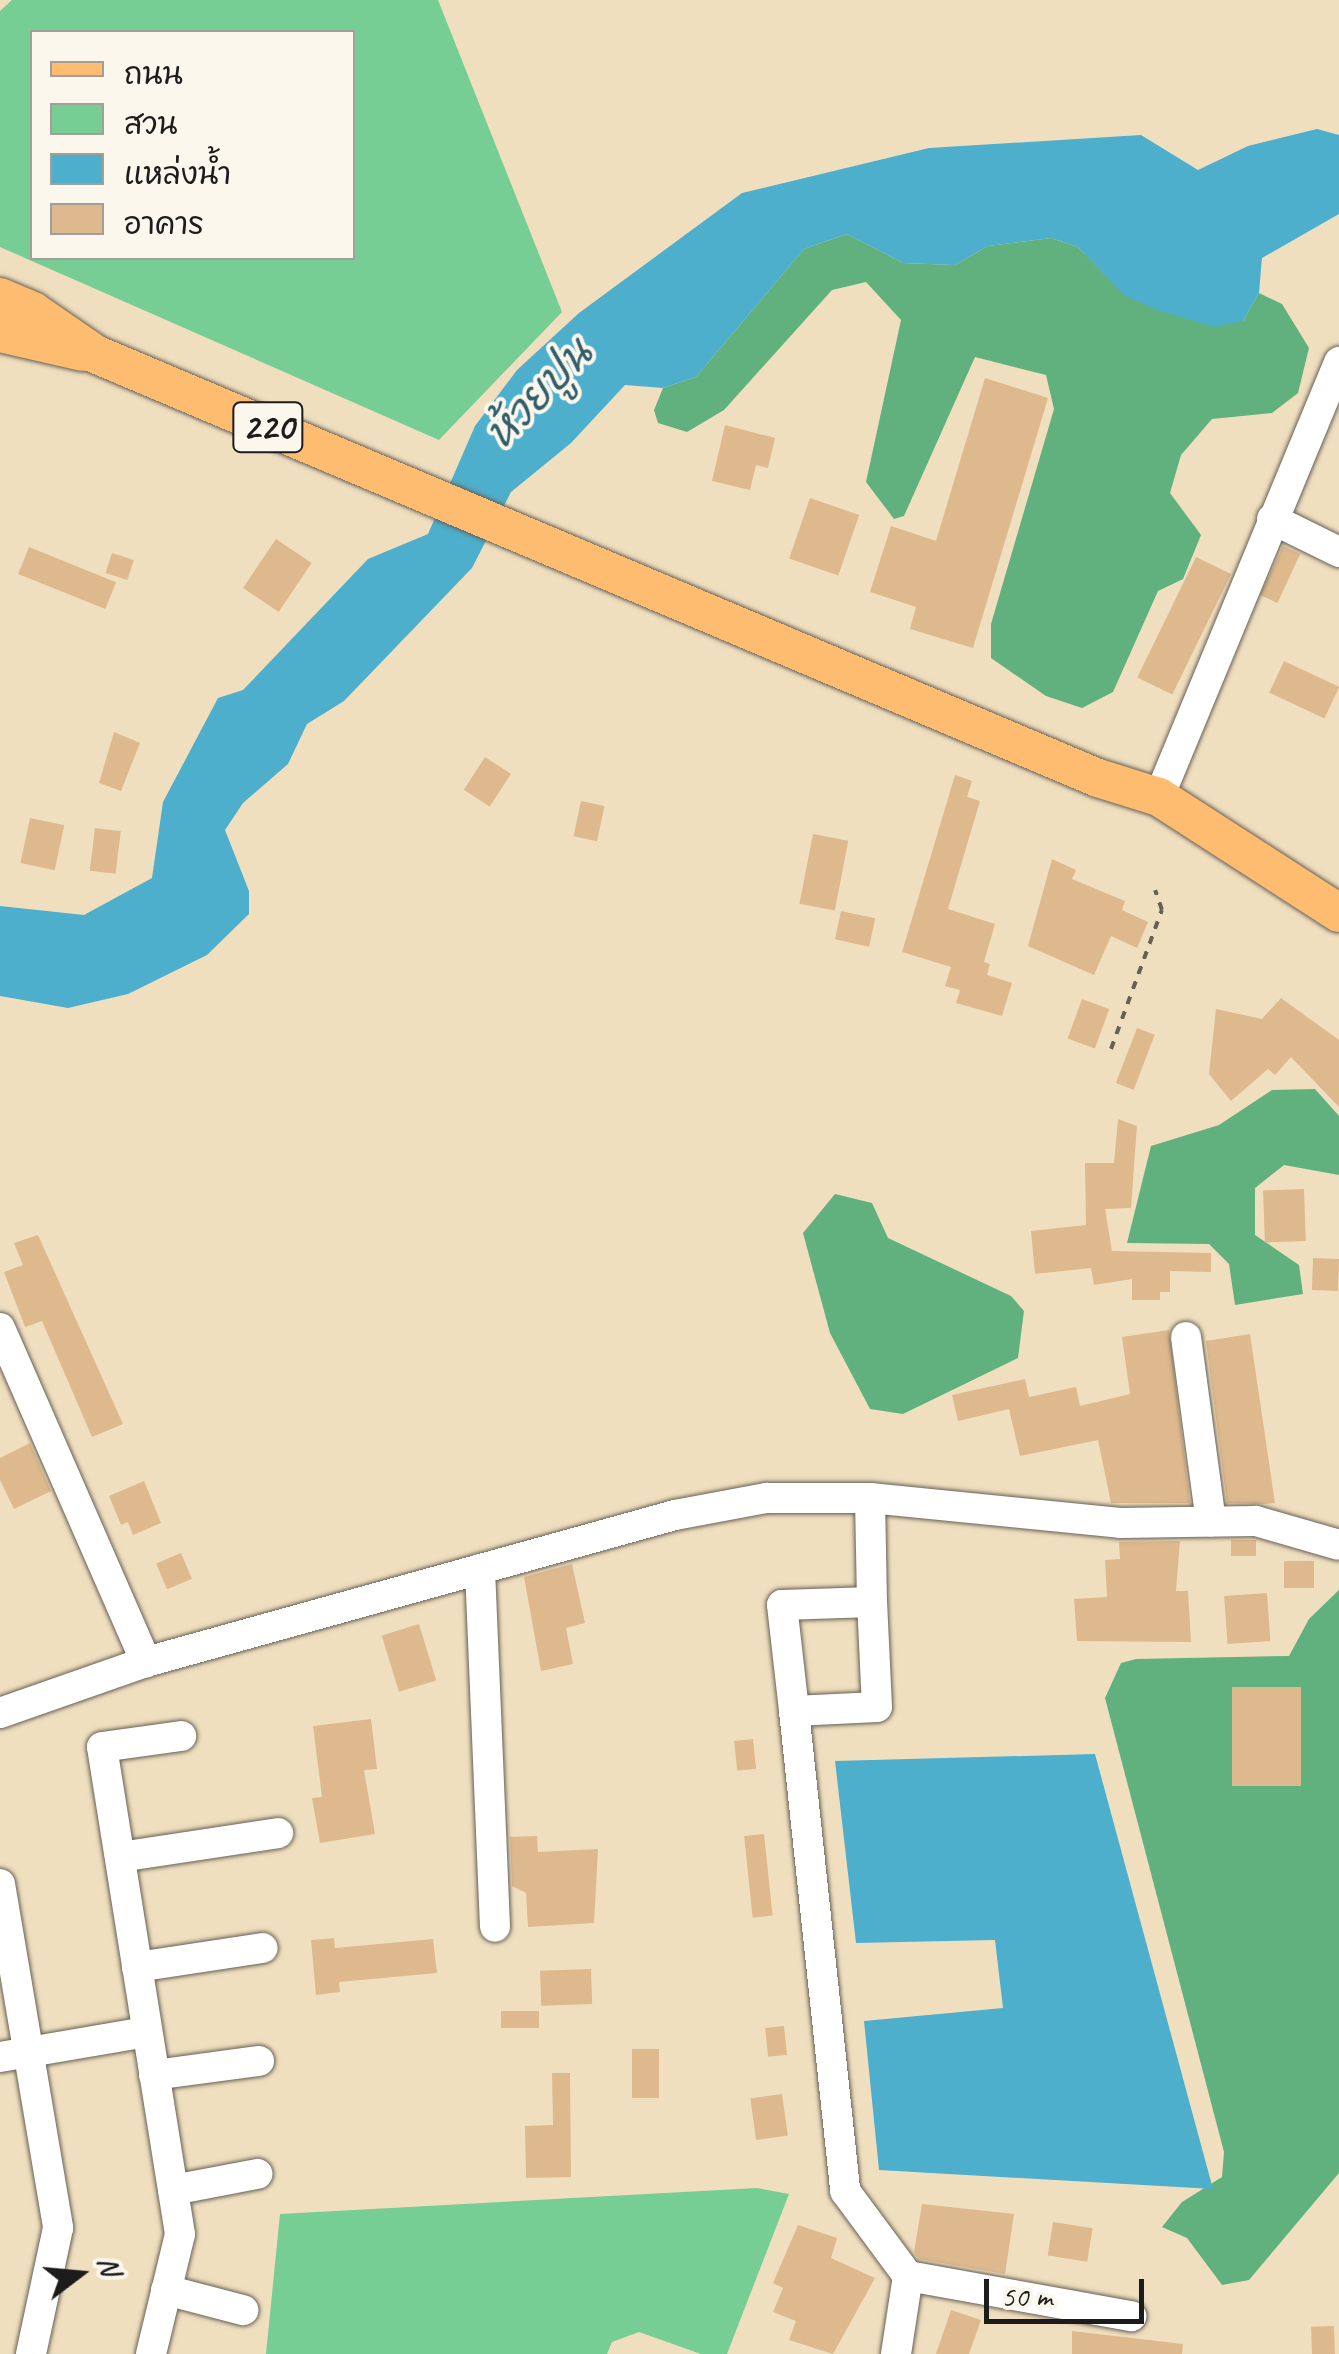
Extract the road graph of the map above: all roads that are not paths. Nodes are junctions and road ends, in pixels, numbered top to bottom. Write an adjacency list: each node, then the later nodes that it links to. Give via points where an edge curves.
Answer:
1 (0, 297): 3 (main road, 220)
2 (0, 333): 3 (main road, 220)
3 (95, 354): 7 (main road, 220, via 1098,778)
4 (1339, 362): 5 (street)
5 (1272, 519): 6 (street); 7 (street)
6 (1339, 552)
7 (1159, 796): 8 (main road)
8 (1339, 913)
9 (0, 1328): 16 (street)
10 (1186, 1337): 12 (street)
11 (870, 1498): 12 (street, via 1120,1522); 14 (street, via 767,1498 675,1515); 15 (street)
12 (1211, 1521): 13 (street, via 1272,1524)
13 (1339, 1544)
14 (480, 1570): 16 (street); 23 (street)
15 (872, 1602): 17 (street, via 877,1706); 17 (street, via 782,1605)
16 (146, 1662): 18 (street)
17 (794, 1710): 32 (street, via 845,2192)
18 (0, 1713)
19 (181, 1736): 21 (street, via 102,1747)
20 (278, 1833): 21 (street)
21 (120, 1857): 25 (street)
22 (0, 1884): 27 (street)
23 (495, 1927)
24 (263, 1948): 25 (street)
25 (137, 1967): 26 (street)
26 (148, 2032): 27 (street); 29 (street)
27 (14, 2055): 36 (street, via 58,2228)
28 (259, 2060): 29 (street)
29 (154, 2076): 31 (street)
30 (258, 2174): 31 (street)
31 (172, 2190): 33 (street, via 180,2234)
32 (908, 2276): 35 (street); 38 (street)
33 (166, 2290): 34 (street); 37 (street)
34 (243, 2310)
35 (1131, 2316)
36 (31, 2354)
37 (151, 2354)
38 (896, 2354)

